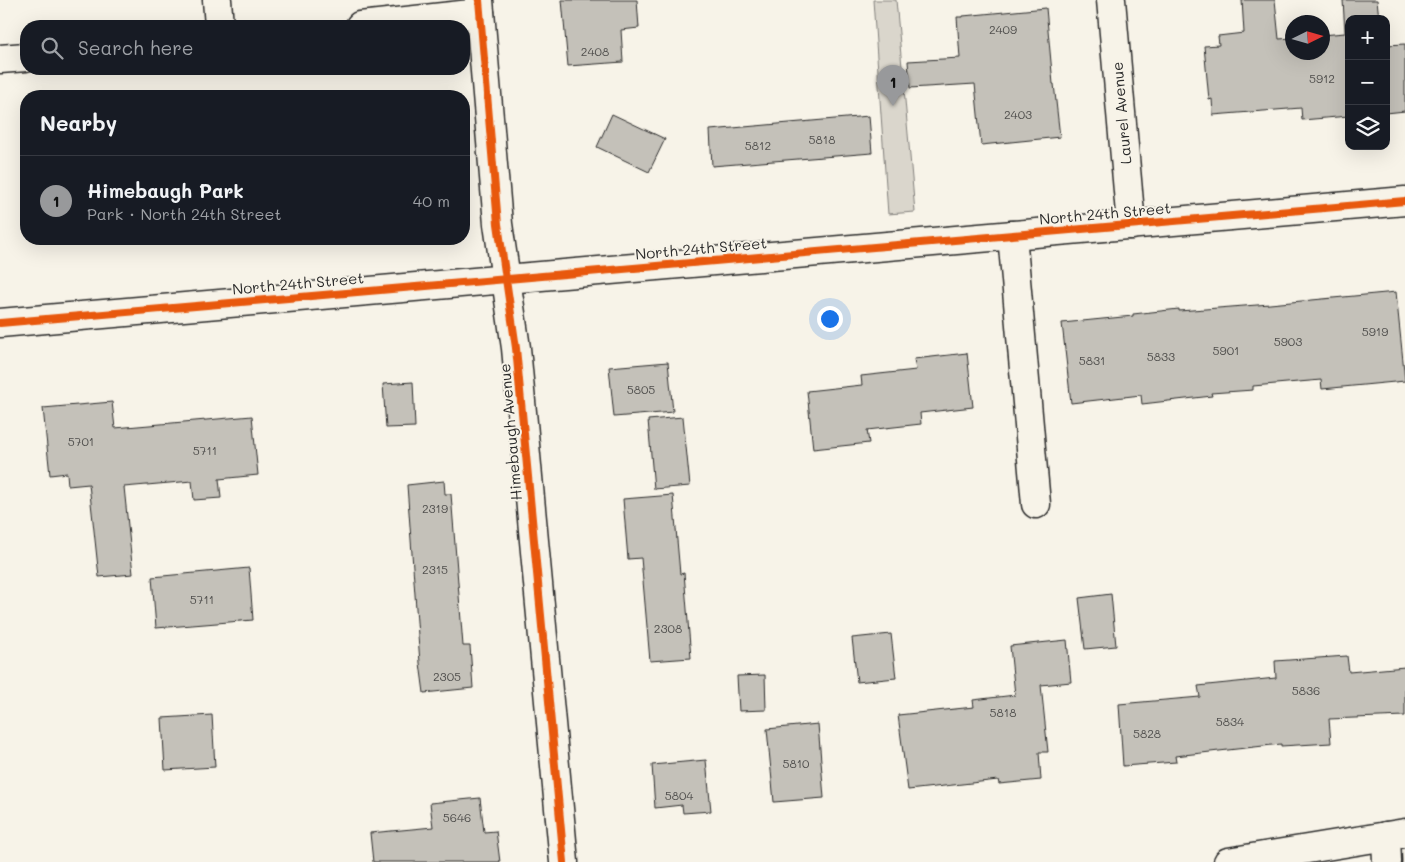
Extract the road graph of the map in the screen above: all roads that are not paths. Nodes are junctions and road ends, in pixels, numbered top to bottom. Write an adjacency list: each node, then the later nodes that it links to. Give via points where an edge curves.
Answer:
1 (217, 0): 4 (street)
2 (1111, 0): 9 (street, Laurel Avenue)
3 (479, 7): 5 (street); 11 (street, Himebaugh Avenue, via 498,224)
4 (219, 20)
5 (398, 20)
6 (20, 57): 7 (street)
7 (0, 59)
8 (1405, 201): 9 (street, North 24th Street)
9 (1130, 225): 10 (street, North 24th Street)
10 (1012, 235): 11 (street, North 24th Street); 13 (street)
11 (506, 278): 12 (street, North 24th Street); 15 (street, Himebaugh Avenue, via 517,358)
12 (0, 323)
13 (1036, 504)
14 (1393, 844): 16 (street)
15 (564, 862)
16 (1228, 862)

